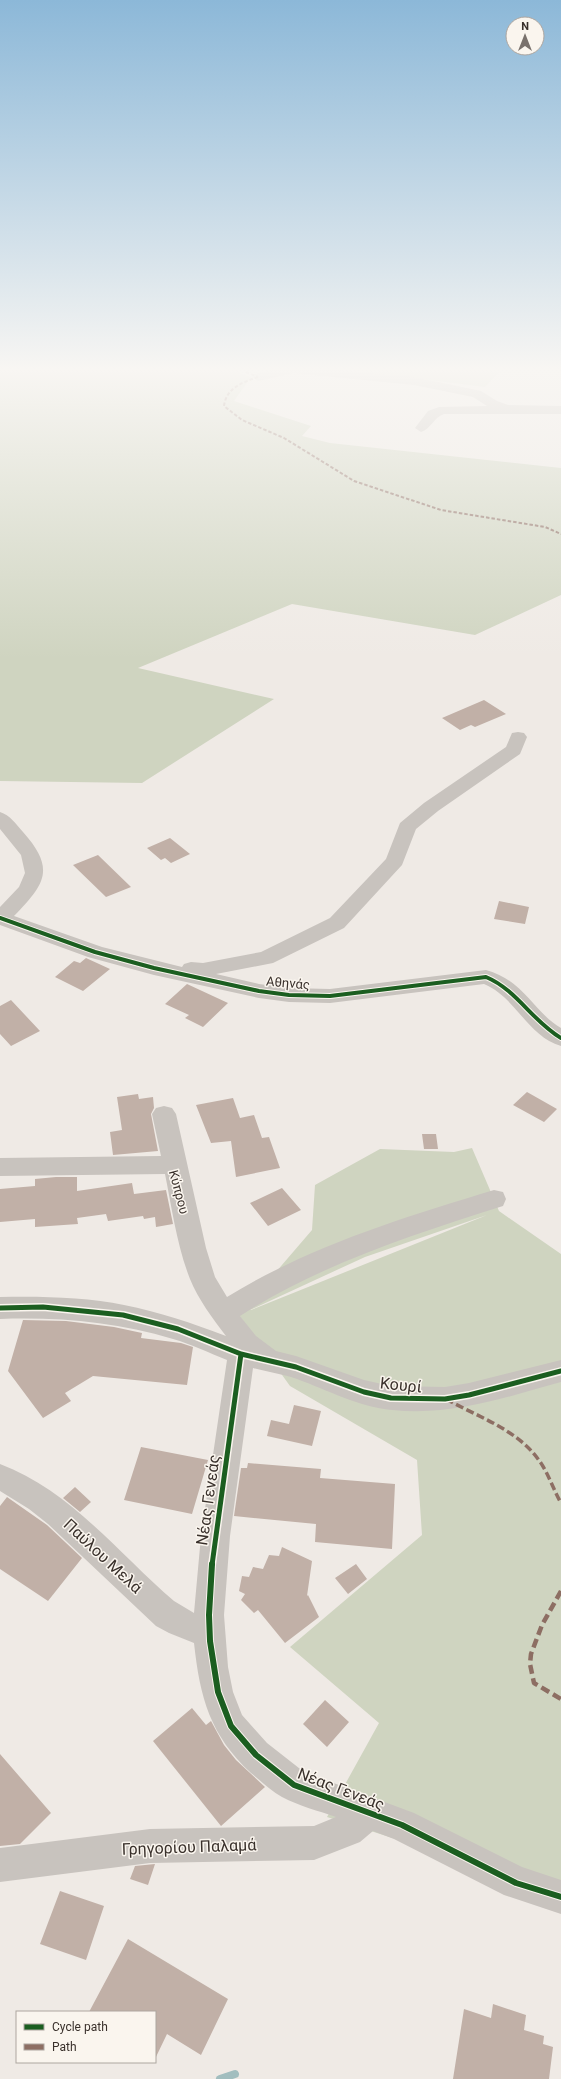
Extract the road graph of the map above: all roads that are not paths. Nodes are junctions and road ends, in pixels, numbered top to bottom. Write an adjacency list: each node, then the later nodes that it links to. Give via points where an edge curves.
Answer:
1 (518, 737): 4 (street, via 514,750 431,807 407,827 395,861 337,922 266,958 203,970)
2 (0, 818): 3 (street, via 28,849 35,869 32,880)
3 (1, 918): 4 (street, Αθηνάς, via 96,952)
4 (154, 968): 5 (street, Αθηνάς, via 259,991 330,996 486,976 505,984 540,1022)
5 (561, 1038)
6 (164, 1114): 7 (street)
7 (175, 1165): 8 (street, Κύπρου); 11 (street, Κύπρου, via 193,1248 203,1279)
8 (0, 1167)
9 (494, 1199): 11 (street, via 371,1238 330,1255 252,1293)
10 (0, 1308): 12 (street, Κουρί, via 43,1307 123,1315 178,1329)
11 (223, 1313): 13 (street, Κύπρου, via 248,1344)
12 (242, 1354): 13 (street, Κουρί); 16 (street, Νέας Γενεάς, via 213,1556)
13 (271, 1362): 14 (street, Κουρί, via 296,1367 379,1396 403,1399 445,1399 469,1395)
14 (561, 1371)
15 (0, 1477): 16 (street, Παύλου Μελά, via 69,1523 133,1585 169,1615)
16 (208, 1632): 17 (street, Νέας Γενεάς, via 216,1681 227,1718 253,1751 294,1785)
17 (370, 1812): 18 (street, Γρηγορίου Παλαμά, via 348,1830 314,1843 150,1846); 19 (street, Νέας Γενεάς, via 402,1825 516,1883)
18 (0, 1865)
19 (561, 1897)

